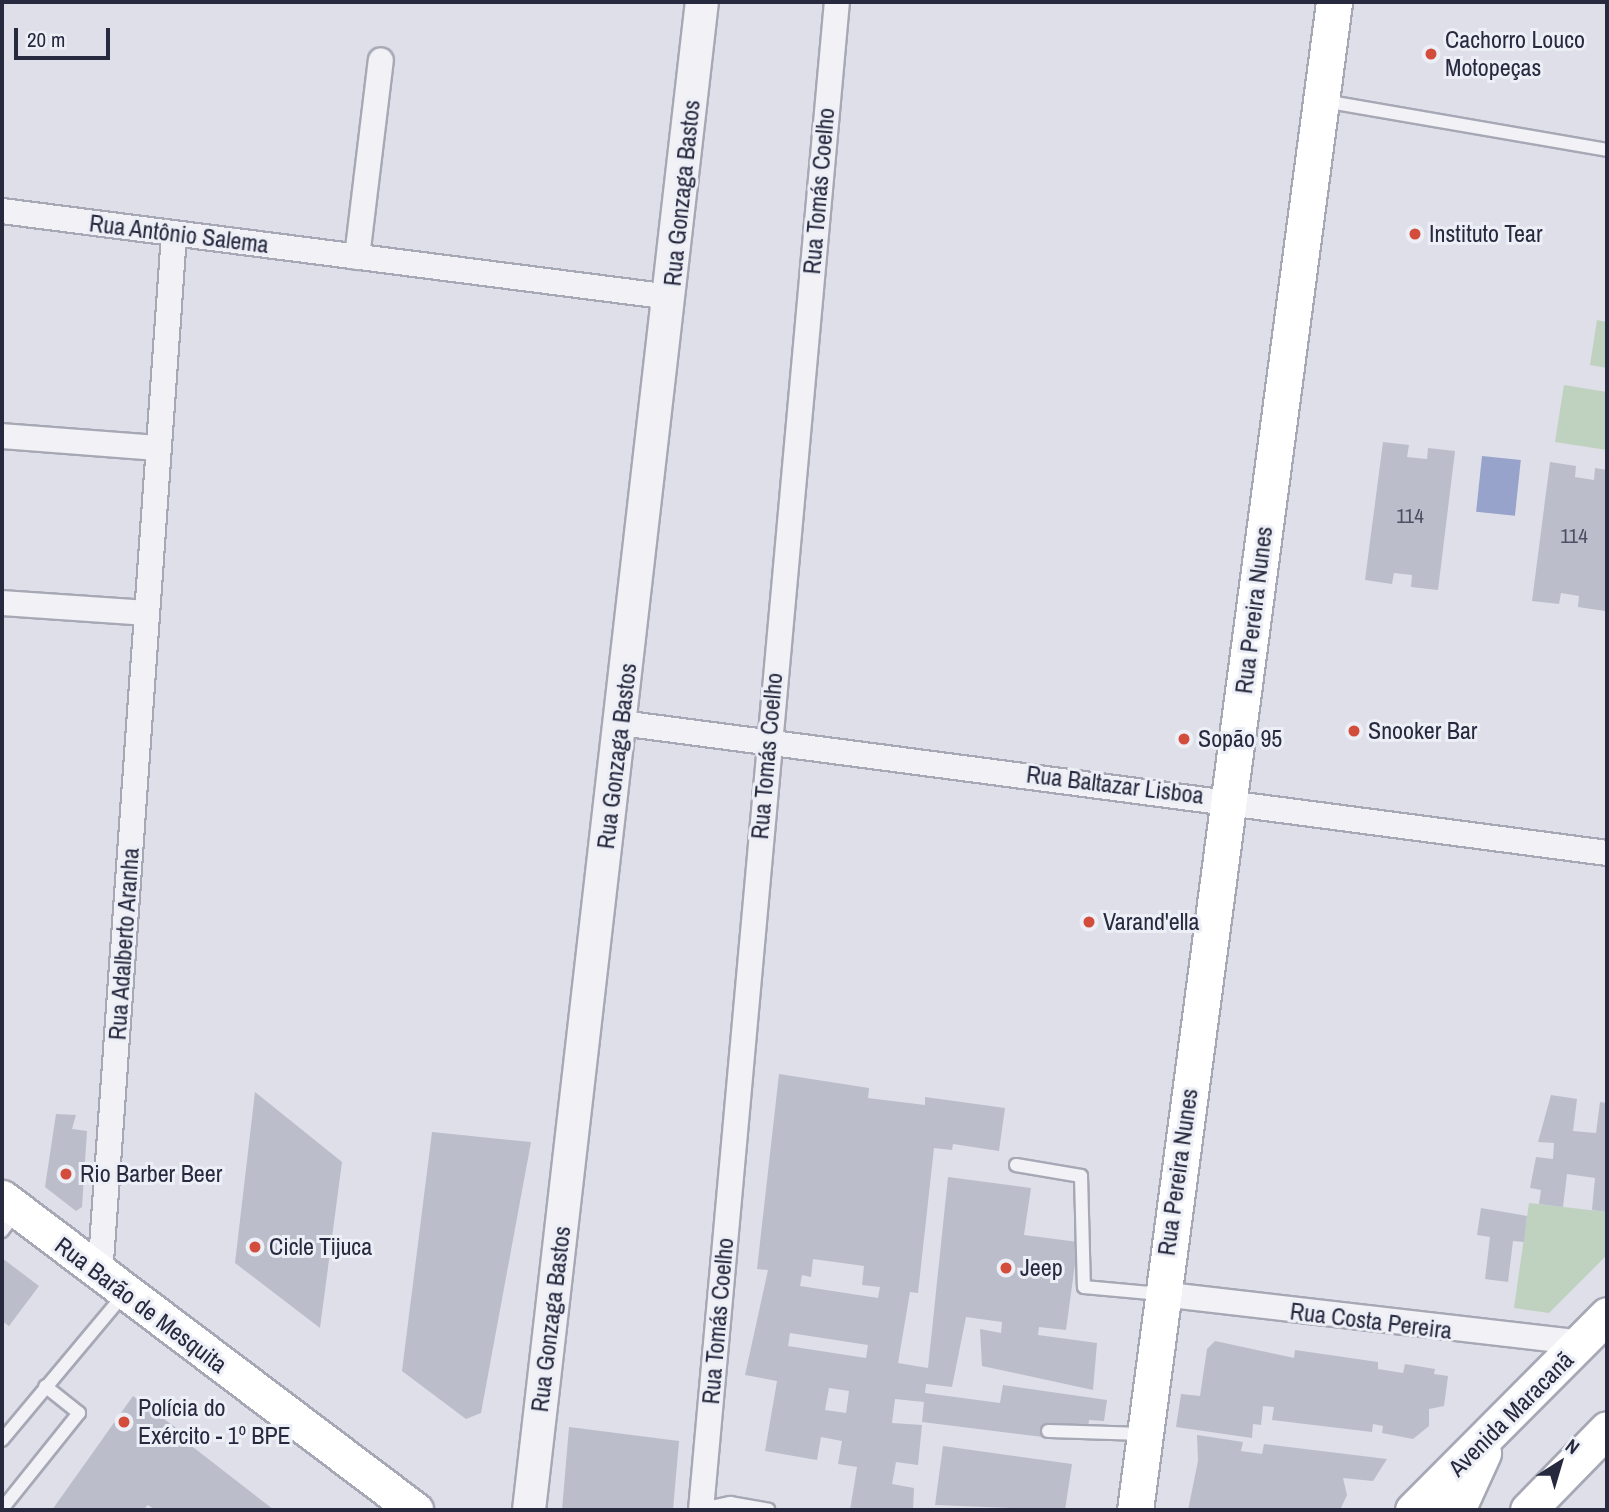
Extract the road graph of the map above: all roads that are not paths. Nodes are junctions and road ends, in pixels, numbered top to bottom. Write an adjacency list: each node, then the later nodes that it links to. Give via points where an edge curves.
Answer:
1 (702, 2): 10 (street, Rua Gonzaga Bastos)
2 (837, 2): 16 (street, Rua Tomás Coelho)
3 (1334, 2): 5 (main road, Rua Pereira Nunes)
4 (382, 60): 9 (street)
5 (1321, 101): 6 (lane); 17 (main road, Rua Pereira Nunes)
6 (1607, 150)
7 (2, 211): 8 (street, Rua Antônio Salema)
8 (174, 234): 9 (street, Rua Antônio Salema); 12 (street, Rua Adalberto Aranha)
9 (356, 257): 10 (street, Rua Antônio Salema)
10 (671, 297): 15 (street, Rua Gonzaga Bastos)
11 (2, 436): 12 (street)
12 (159, 448): 14 (street, Rua Adalberto Aranha)
13 (2, 603): 14 (street)
14 (147, 613): 21 (street, Rua Adalberto Aranha)
15 (621, 723): 16 (street, Rua Baltazar Lisboa); 33 (street, Rua Gonzaga Bastos)
16 (768, 740): 17 (street, Rua Baltazar Lisboa); 34 (street, Rua Tomás Coelho)
17 (1230, 800): 18 (street, Rua Baltazar Lisboa); 22 (main road, Rua Pereira Nunes)
18 (1607, 853)
19 (1016, 1165): 22 (lane, via 1081,1176 1084,1287)
20 (7, 1213): 21 (main road, Rua Barão de Mesquita)
21 (112, 1284): 25 (lane, via 68,1367); 32 (main road, Rua Barão de Mesquita)
22 (1161, 1294): 24 (street, Rua Costa Pereira); 28 (main road, Rua Pereira Nunes)
23 (1607, 1315): 24 (main road, Avenida Maracanã)
24 (1582, 1343): 29 (main road, Avenida Maracanã)
25 (45, 1386): 30 (lane); 31 (lane, via 79,1413)
26 (1607, 1429): 39 (main road)
27 (1048, 1431): 28 (lane)
28 (1144, 1434): 36 (main road, Rua Pereira Nunes)
29 (1492, 1434): 37 (main road, Avenida Maracanã); 38 (main road)
30 (2, 1440)
31 (2, 1509)
32 (415, 1510)
33 (529, 1510)
34 (701, 1510): 35 (lane, via 730,1503)
35 (768, 1510)
36 (1135, 1510)
37 (1413, 1510)
38 (1457, 1510)
39 (1528, 1510)

